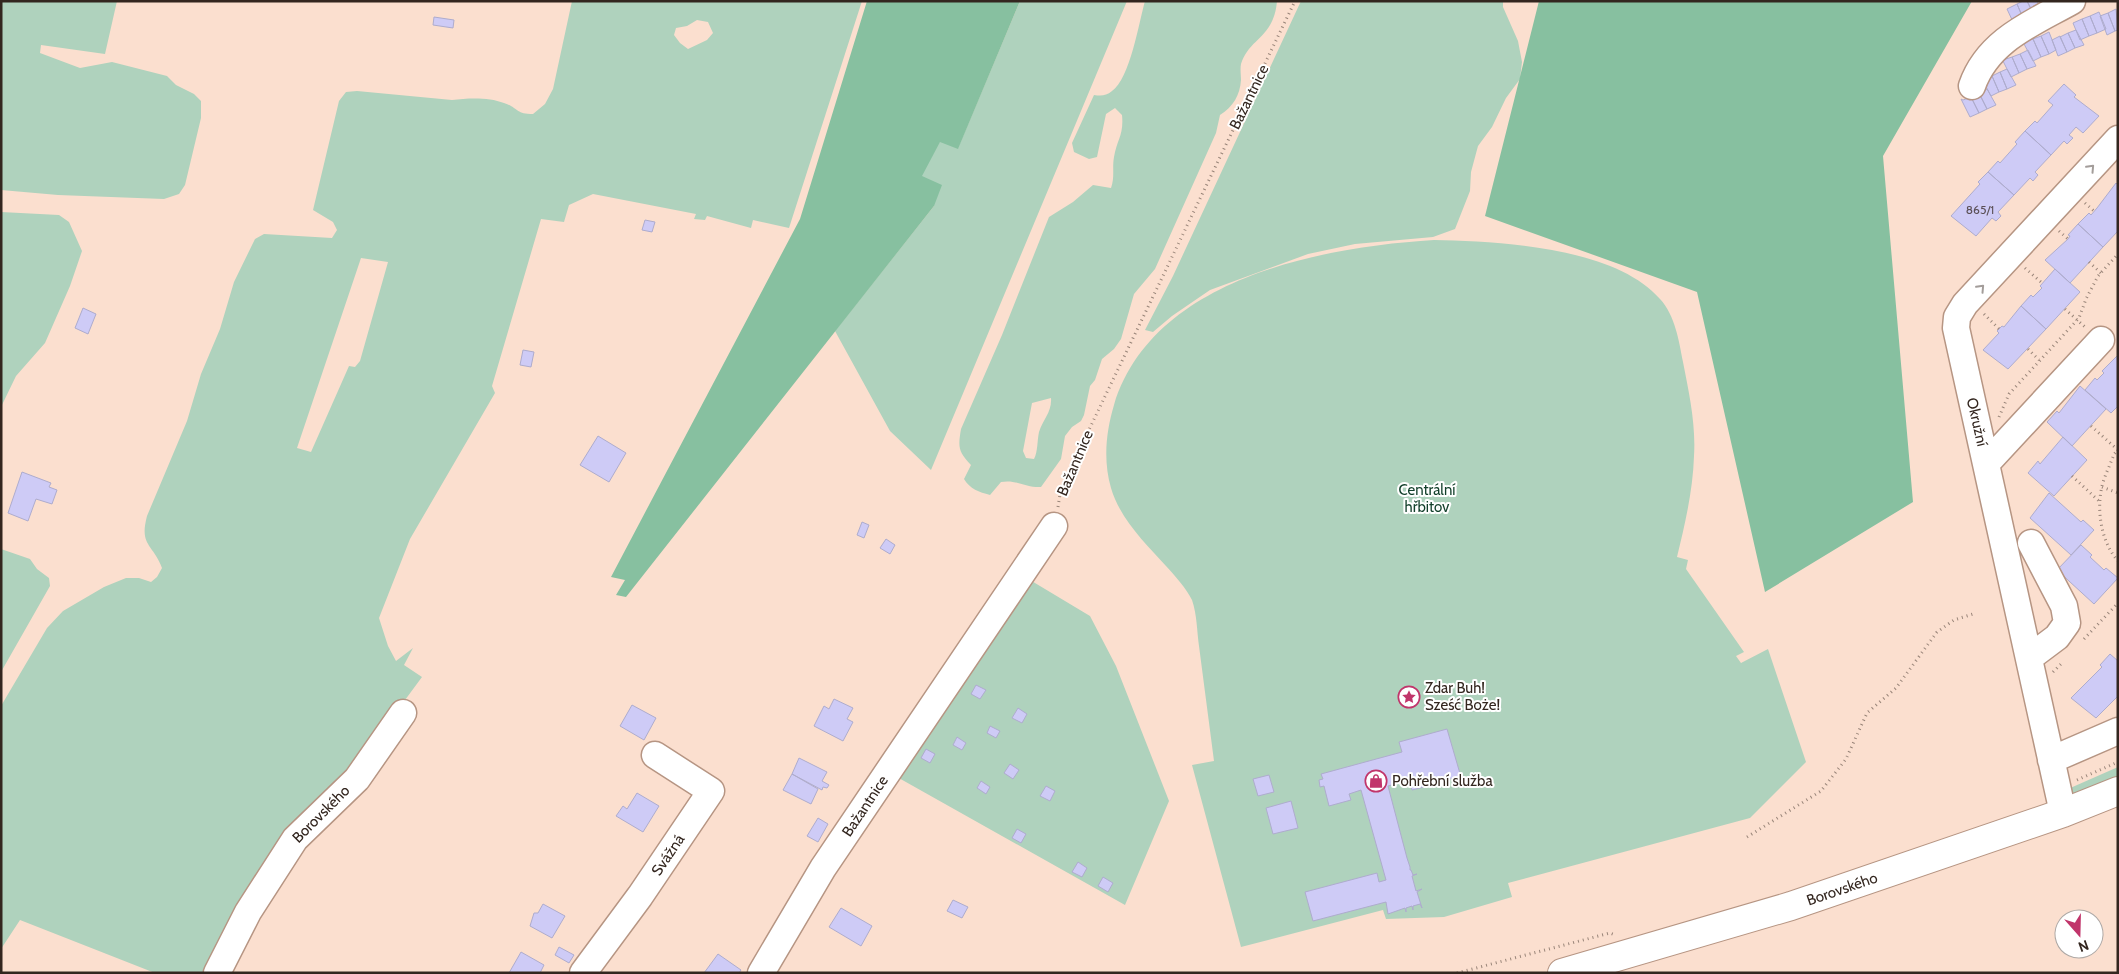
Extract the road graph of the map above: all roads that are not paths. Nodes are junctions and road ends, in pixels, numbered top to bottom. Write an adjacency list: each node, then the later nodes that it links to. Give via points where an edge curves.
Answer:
1 (2072, 1): 2 (street, via 2009,36 1976,72)
2 (1972, 86)
3 (2118, 139): 5 (street, Okružní, one-way to 3, via 1956,328 1957,317 1965,304)
4 (2094, 334): 5 (street)
5 (1986, 464): 8 (street, Okružní)
6 (1054, 526): 17 (street, Bažantnice, via 823,868)
7 (2031, 543): 8 (street, via 2064,606 2067,623 2057,638)
8 (2029, 658): 12 (street, Okružní)
9 (403, 713): 15 (street, Borovského, via 357,779 295,839 248,912)
10 (2118, 731): 12 (street)
11 (655, 755): 16 (street, Svážná, via 711,791)
12 (2051, 760): 14 (street, Okružní)
13 (2118, 791): 14 (main road, Borovského)
14 (2063, 812): 18 (main road, Borovského, via 1792,906)
15 (217, 973)
16 (584, 973)
17 (761, 973)
18 (1562, 973)

